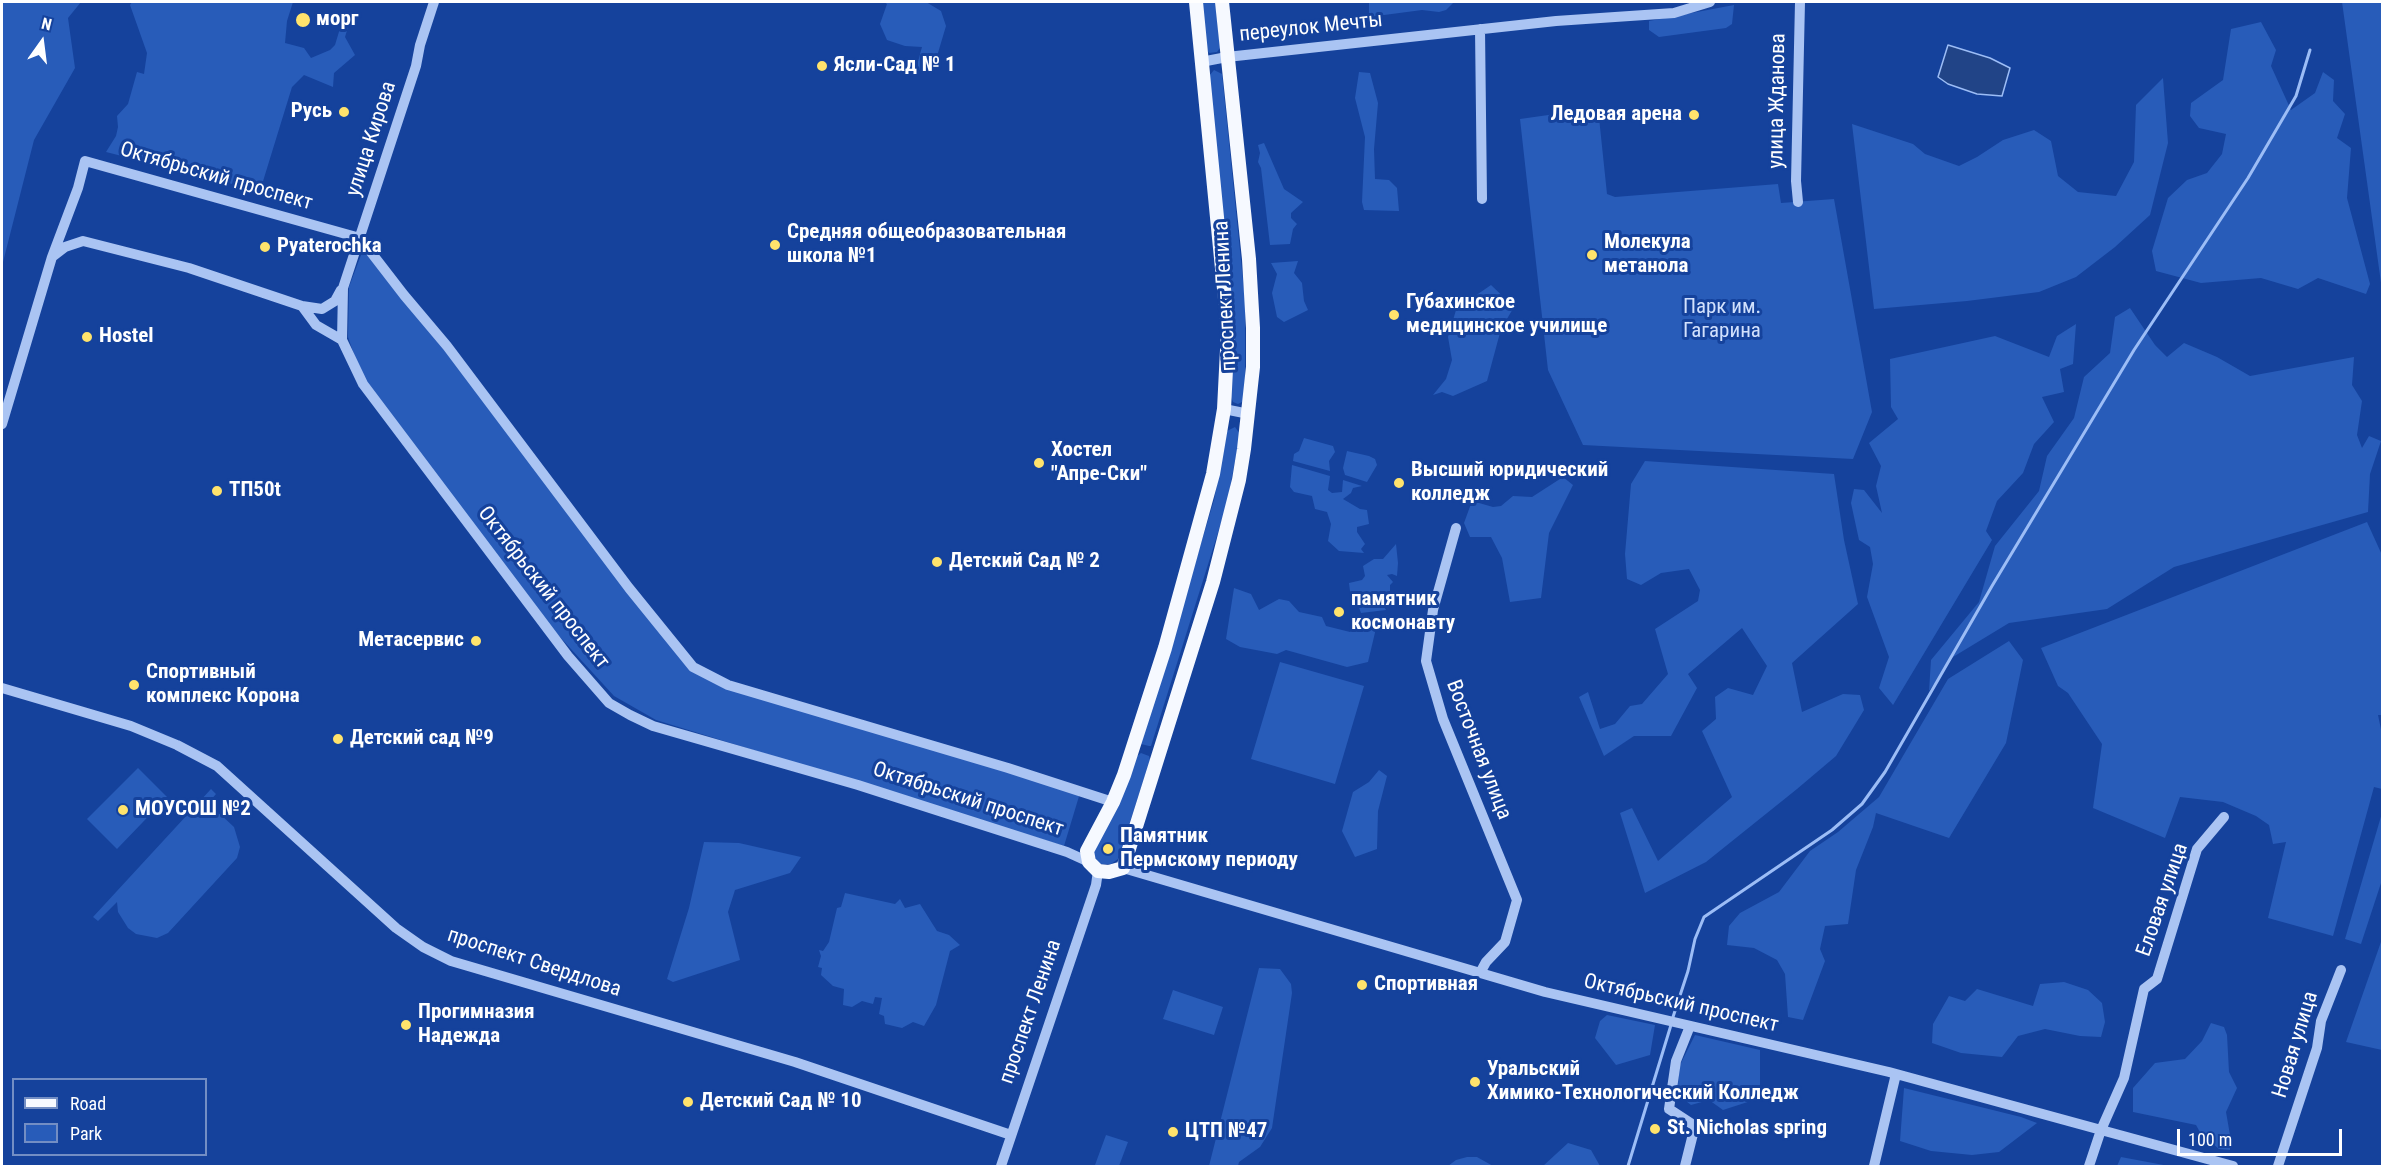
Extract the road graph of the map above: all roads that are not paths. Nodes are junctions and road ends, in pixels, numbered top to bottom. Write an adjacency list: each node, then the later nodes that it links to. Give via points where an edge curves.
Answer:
1 (434, 2): 11 (street, улица Кирова)
2 (1196, 2): 8 (main road, проспект Ленина)
3 (1222, 2): 7 (main road, проспект Ленина)
4 (1710, 2): 6 (street, переулок Мечты, via 1674,13)
5 (1800, 2): 10 (street, улица Жданова)
6 (1480, 29): 7 (street, переулок Мечты); 9 (street)
7 (1227, 57): 8 (street, переулок Мечты); 17 (main road, проспект Ленина, via 1251,286 1253,357)
8 (1201, 62): 16 (main road, проспект Ленина, via 1228,330)
9 (1482, 199)
10 (1798, 202)
11 (360, 238): 12 (street, Октябрьский проспект, via 84,161); 13 (street, улица Кирова); 23 (street, Октябрьский проспект, via 693,667 728,685)
12 (52, 257): 14 (street, via 83,240 189,268); 18 (street)
13 (343, 288): 14 (street, улица Кирова, via 335,301 322,309); 15 (street, улица Кирова)
14 (302, 306): 15 (street, via 316,325)
15 (342, 340): 25 (street, Октябрьский проспект, via 363,384 558,644 609,703 654,726 858,785 1067,852)
16 (1224, 409): 17 (street); 21 (main road, проспект Ленина, via 1213,474 1187,573)
17 (1249, 414): 22 (main road, проспект Ленина, via 1239,480 1213,582)
18 (2, 424)
19 (1456, 528): 28 (street, Восточная улица, via 1433,610 1426,661 1443,719 1517,900 1505,942)
20 (2, 688): 32 (street, проспект Свердлова, via 131,726 217,766 396,928 451,961 795,1062)
21 (1133, 750): 22 (main road, via 1146,749); 23 (main road, проспект Ленина)
22 (1157, 757): 26 (main road, проспект Ленина)
23 (1113, 802): 25 (main road, проспект Ленина, via 1087,851)
24 (2224, 817): 31 (street, Еловая улица, via 2198,849 2157,979 2144,989 2124,1077)
25 (1094, 866): 26 (main road, via 1109,872); 32 (street, проспект Ленина, via 1096,885)
26 (1123, 868): 28 (street, Октябрьский проспект)
27 (2341, 970): 38 (street, Новая улица, via 2321,1021 2317,1048)
28 (1480, 973): 29 (street, Октябрьский проспект)
29 (1690, 1026): 30 (street, Октябрьский проспект); 34 (street, via 1676,1061 1668,1109 1695,1126)
30 (1896, 1074): 31 (street, Октябрьский проспект); 35 (street)
31 (2101, 1130): 36 (street, Еловая улица); 37 (street, Октябрьский проспект)
32 (1011, 1135): 33 (street, проспект Ленина)
33 (1001, 1167)
34 (1685, 1167)
35 (1874, 1167)
36 (2089, 1167)
37 (2233, 1167)
38 (2278, 1167)

